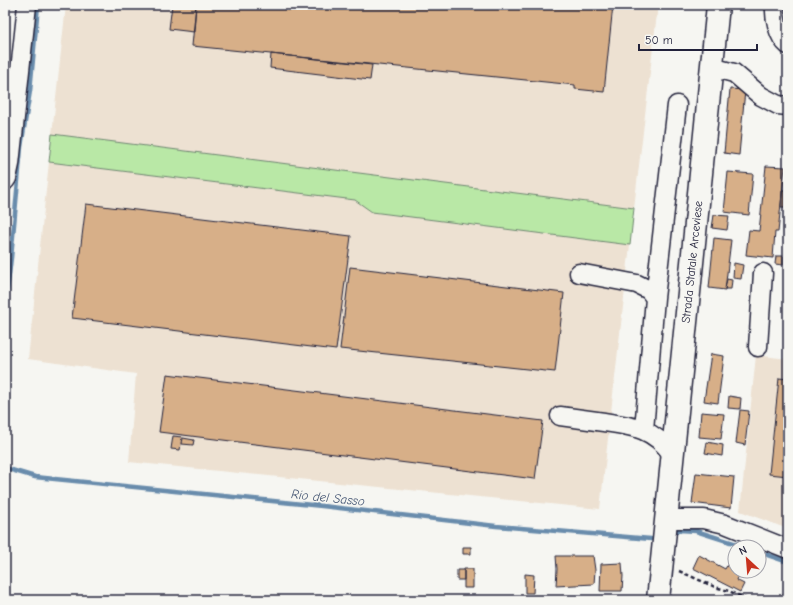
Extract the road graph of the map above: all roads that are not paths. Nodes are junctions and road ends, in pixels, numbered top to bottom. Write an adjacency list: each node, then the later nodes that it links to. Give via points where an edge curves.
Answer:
1 (27, 5): 8 (street, via 10,164)
2 (718, 5): 5 (main road, Strada Statale Arceviese)
3 (775, 5): 4 (street, via 775,15 784,41)
4 (788, 45)
5 (712, 67): 7 (street, via 734,73 761,96 778,105); 15 (main road, Strada Statale Arceviese)
6 (677, 105): 11 (street)
7 (788, 106)
8 (5, 181)
9 (578, 273): 11 (street, via 636,284 649,290)
10 (763, 273): 12 (street)
11 (655, 298): 14 (street)
12 (758, 347)
13 (560, 416): 14 (street)
14 (644, 430): 15 (street)
15 (672, 454): 16 (main road, Strada Statale Arceviese)
16 (666, 519): 17 (street, via 704,519 718,522); 18 (main road, Strada Statale Arceviese)
17 (788, 549)
18 (658, 600)

